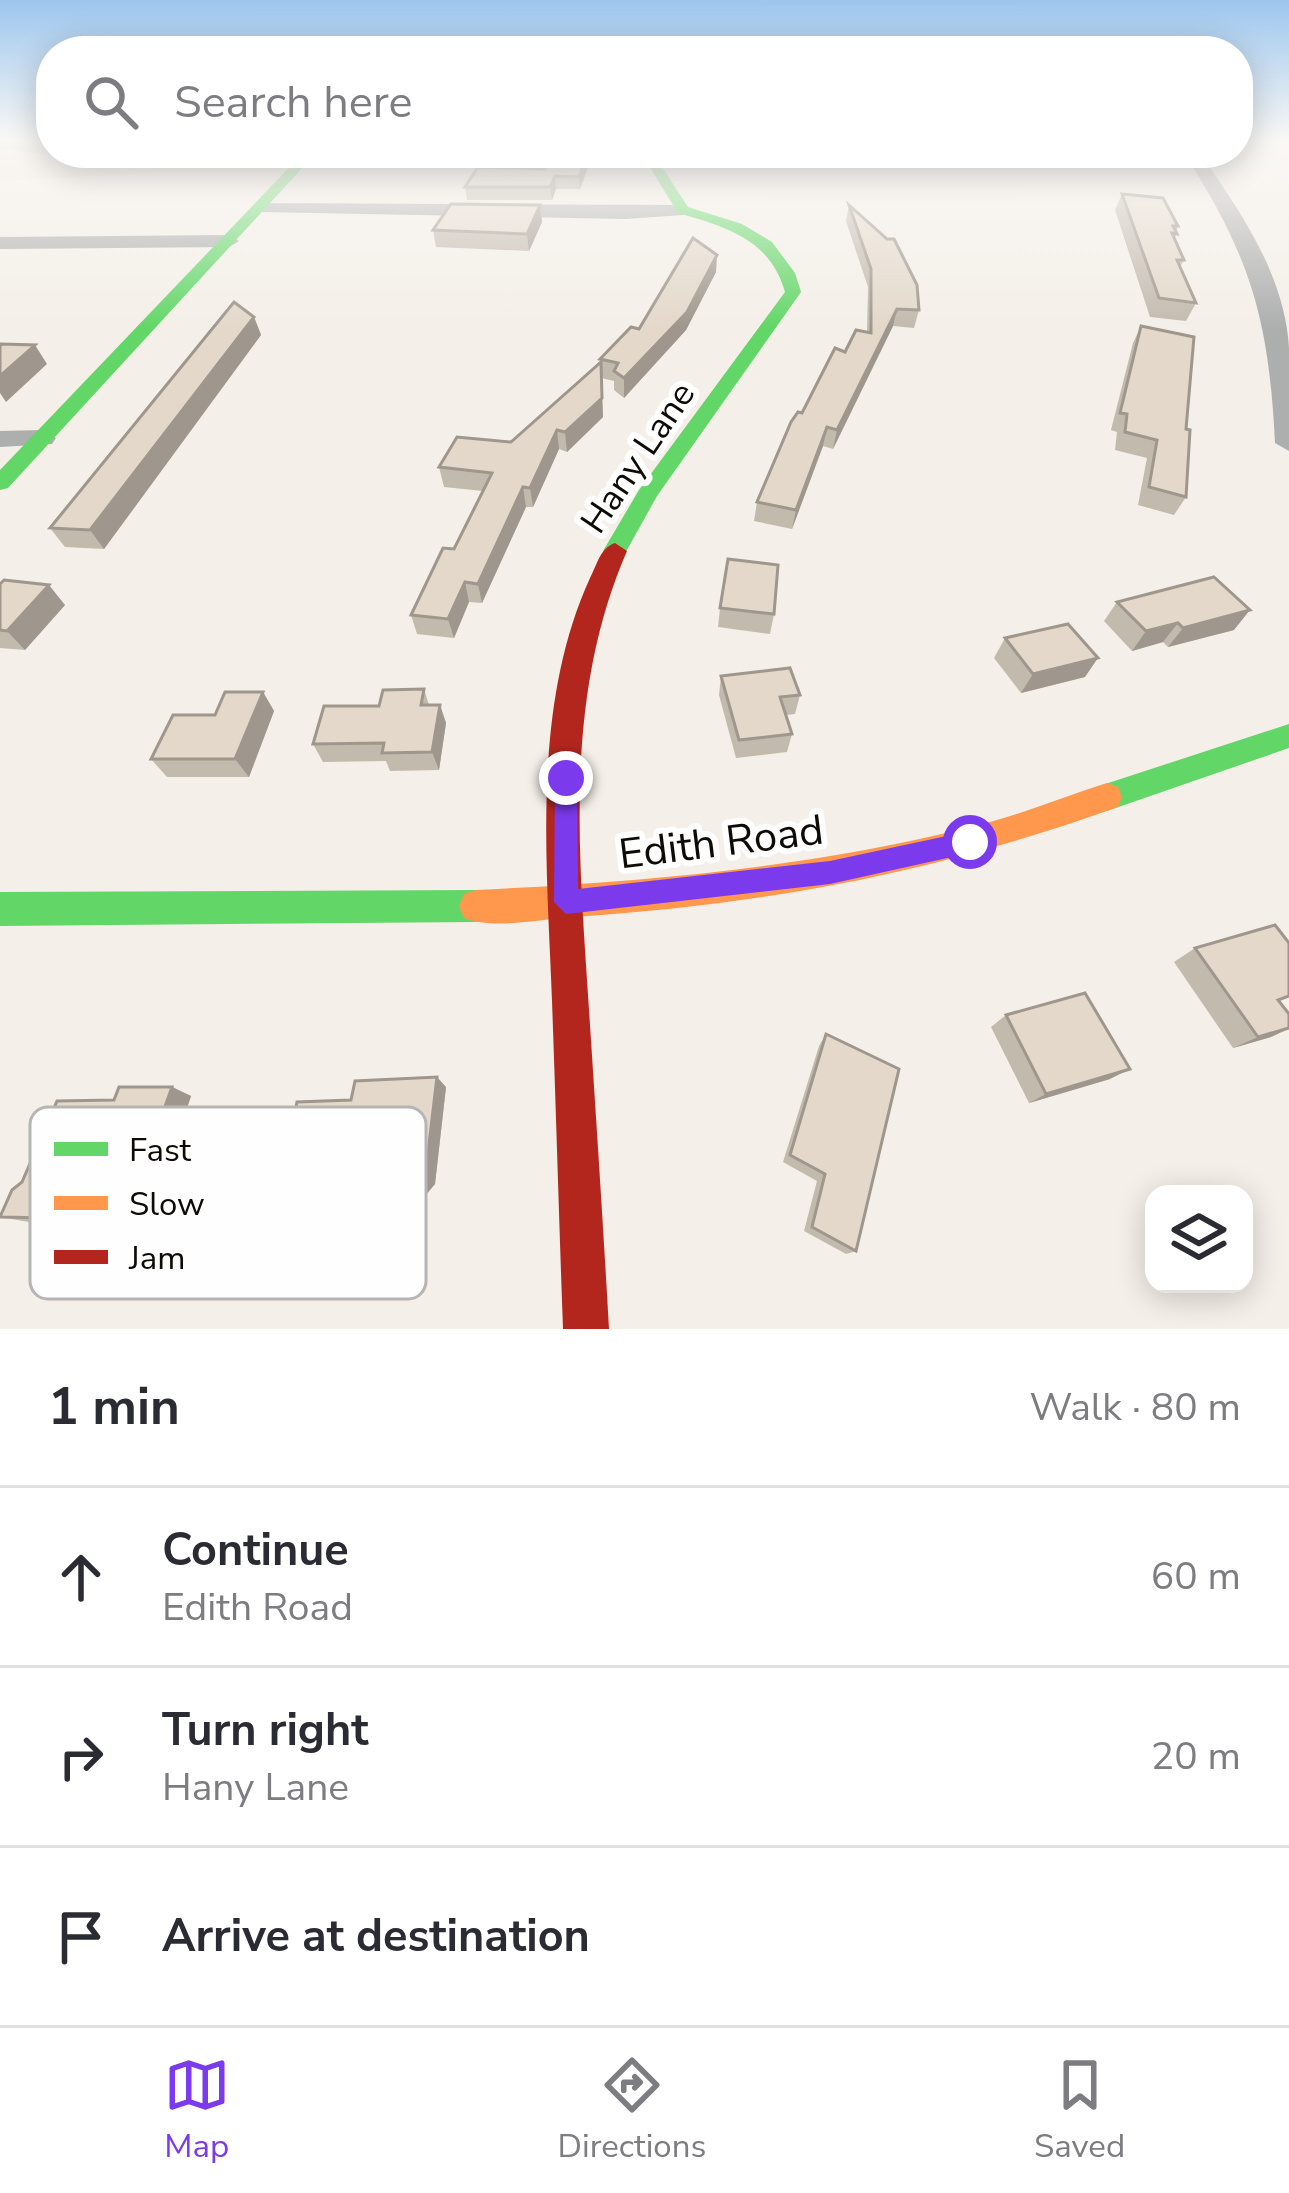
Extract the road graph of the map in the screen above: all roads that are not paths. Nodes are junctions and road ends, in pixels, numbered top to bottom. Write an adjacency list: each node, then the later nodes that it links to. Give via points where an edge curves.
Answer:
1 (264, 204): 4 (street)
2 (681, 204): 5 (street)
3 (1224, 204): 10 (street, via 1260,281)
4 (261, 207): 5 (street); 6 (street)
5 (683, 210): 13 (street, Hany Lane, via 732,224 783,254 793,292 646,495 598,580 574,678)
6 (230, 241): 7 (street); 8 (street)
7 (0, 243)
8 (42, 438): 9 (street); 11 (street)
9 (0, 439)
10 (1289, 443)
11 (0, 483)
12 (1289, 736): 13 (street, Edith Road, via 970,842 830,872)
13 (566, 902): 14 (street, Edith Road); 15 (street, Hany Lane)
14 (0, 910)
15 (586, 1329)

